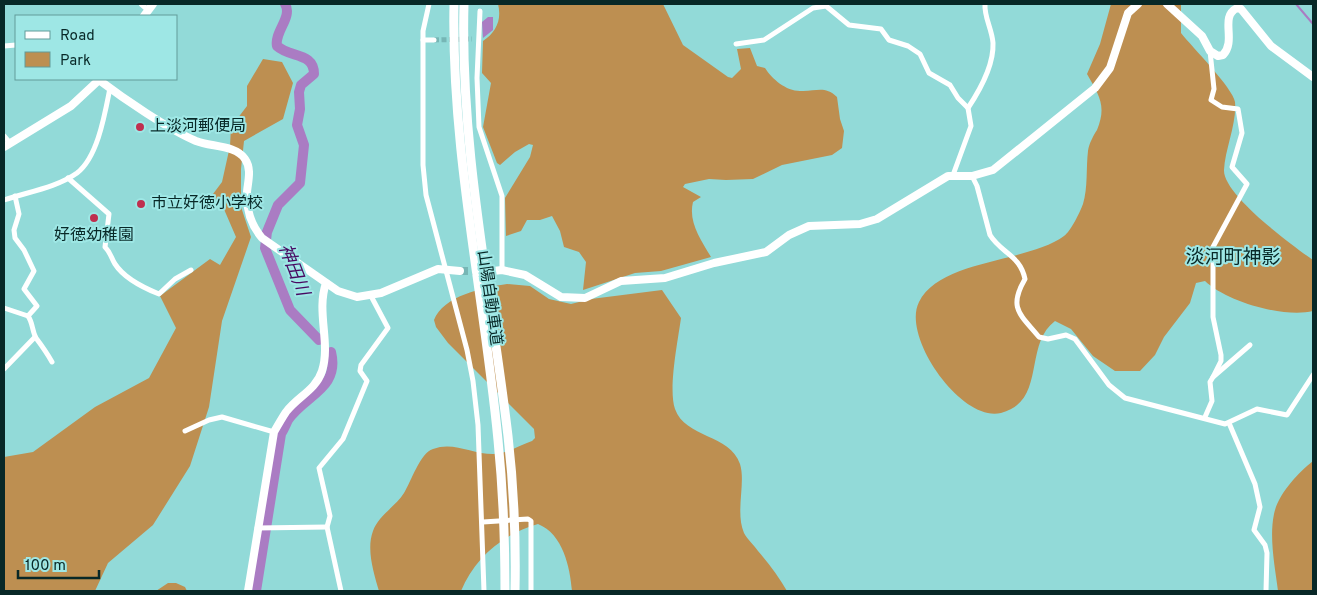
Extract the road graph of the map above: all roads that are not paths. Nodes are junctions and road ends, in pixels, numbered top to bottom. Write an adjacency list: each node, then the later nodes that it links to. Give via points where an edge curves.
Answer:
1 (141, 4): 8 (street)
2 (429, 4): 10 (street)
3 (454, 4): 50 (highway, 山陽自動車道, via 454,75 462,173 498,439)
4 (464, 4): 51 (highway, 山陽自動車道, via 466,108 508,438 516,545)
5 (985, 4): 18 (street, via 993,42 992,58 979,92)
6 (1138, 4): 22 (street, via 1128,13 1110,68 1101,82 1007,160 993,170)
7 (1166, 4): 13 (street, via 1202,36)
8 (149, 10)
9 (480, 11): 29 (street, via 474,40 479,127 502,196)
10 (423, 40): 11 (street); 26 (street, via 426,195)
11 (434, 40)
12 (736, 44): 18 (street, via 764,40 814,8 826,6 849,25 878,28 889,40 912,48 920,54 929,73 950,85)
13 (1210, 51): 14 (street, via 1218,56 1227,51 1228,18 1233,10 1241,9 1271,46); 39 (street, via 1214,89 1211,100 1222,107 1238,109 1242,133 1232,167 1247,184 1213,246 1213,317 1221,355)
14 (1313, 77)
15 (98, 80): 20 (street, via 71,106)
16 (100, 80): 17 (street)
17 (110, 88): 23 (street, via 93,150 85,165); 30 (street, via 182,134 234,150 245,158 249,166 248,210 262,238)
18 (968, 108): 21 (street, via 971,126)
19 (4, 136): 20 (street)
20 (7, 145)
21 (953, 174): 22 (street); 29 (street, via 867,223 809,226 789,234 766,252 665,278 621,281 585,298 561,296 525,275)
22 (972, 176): 40 (street, via 990,235 1017,260 1023,272 1025,279 1016,293 1015,303 1039,338 1066,335 1075,339 1109,385 1125,398)
23 (68, 178): 24 (street); 27 (street, via 110,214 105,247 116,266 142,287 158,294)
24 (15, 196): 25 (street); 33 (street, via 19,214 15,238 34,271 24,289 37,306)
25 (4, 200)
26 (446, 268): 28 (street); 31 (street, via 420,275); 44 (street, via 473,381)
27 (191, 270)
28 (460, 271)
29 (497, 271)
30 (326, 283): 31 (street, via 344,294); 43 (street, via 323,294 325,360 322,373 310,390 287,411)
31 (371, 296): 45 (street, via 388,328 361,365 360,371 367,381 343,439 319,468 330,516)
32 (4, 308): 33 (street)
33 (28, 316): 34 (street)
34 (35, 337): 36 (street); 37 (street)
35 (1250, 345): 39 (street)
36 (52, 362)
37 (4, 369)
38 (1313, 375): 41 (street, via 1287,415 1257,410)
39 (1213, 377): 40 (street, via 1210,382 1212,401)
40 (1205, 417): 41 (street)
41 (1229, 423): 53 (street, via 1255,484 1260,507 1254,530 1267,553)
42 (185, 431): 43 (street, via 222,417)
43 (274, 432): 46 (street)
44 (486, 522): 49 (street); 52 (street, via 528,519 532,525)
45 (327, 527): 46 (street); 48 (street)
46 (260, 528): 47 (street)
47 (248, 591)
48 (341, 591)
49 (484, 591)
50 (505, 591)
51 (515, 591)
52 (531, 591)
53 (1266, 591)

